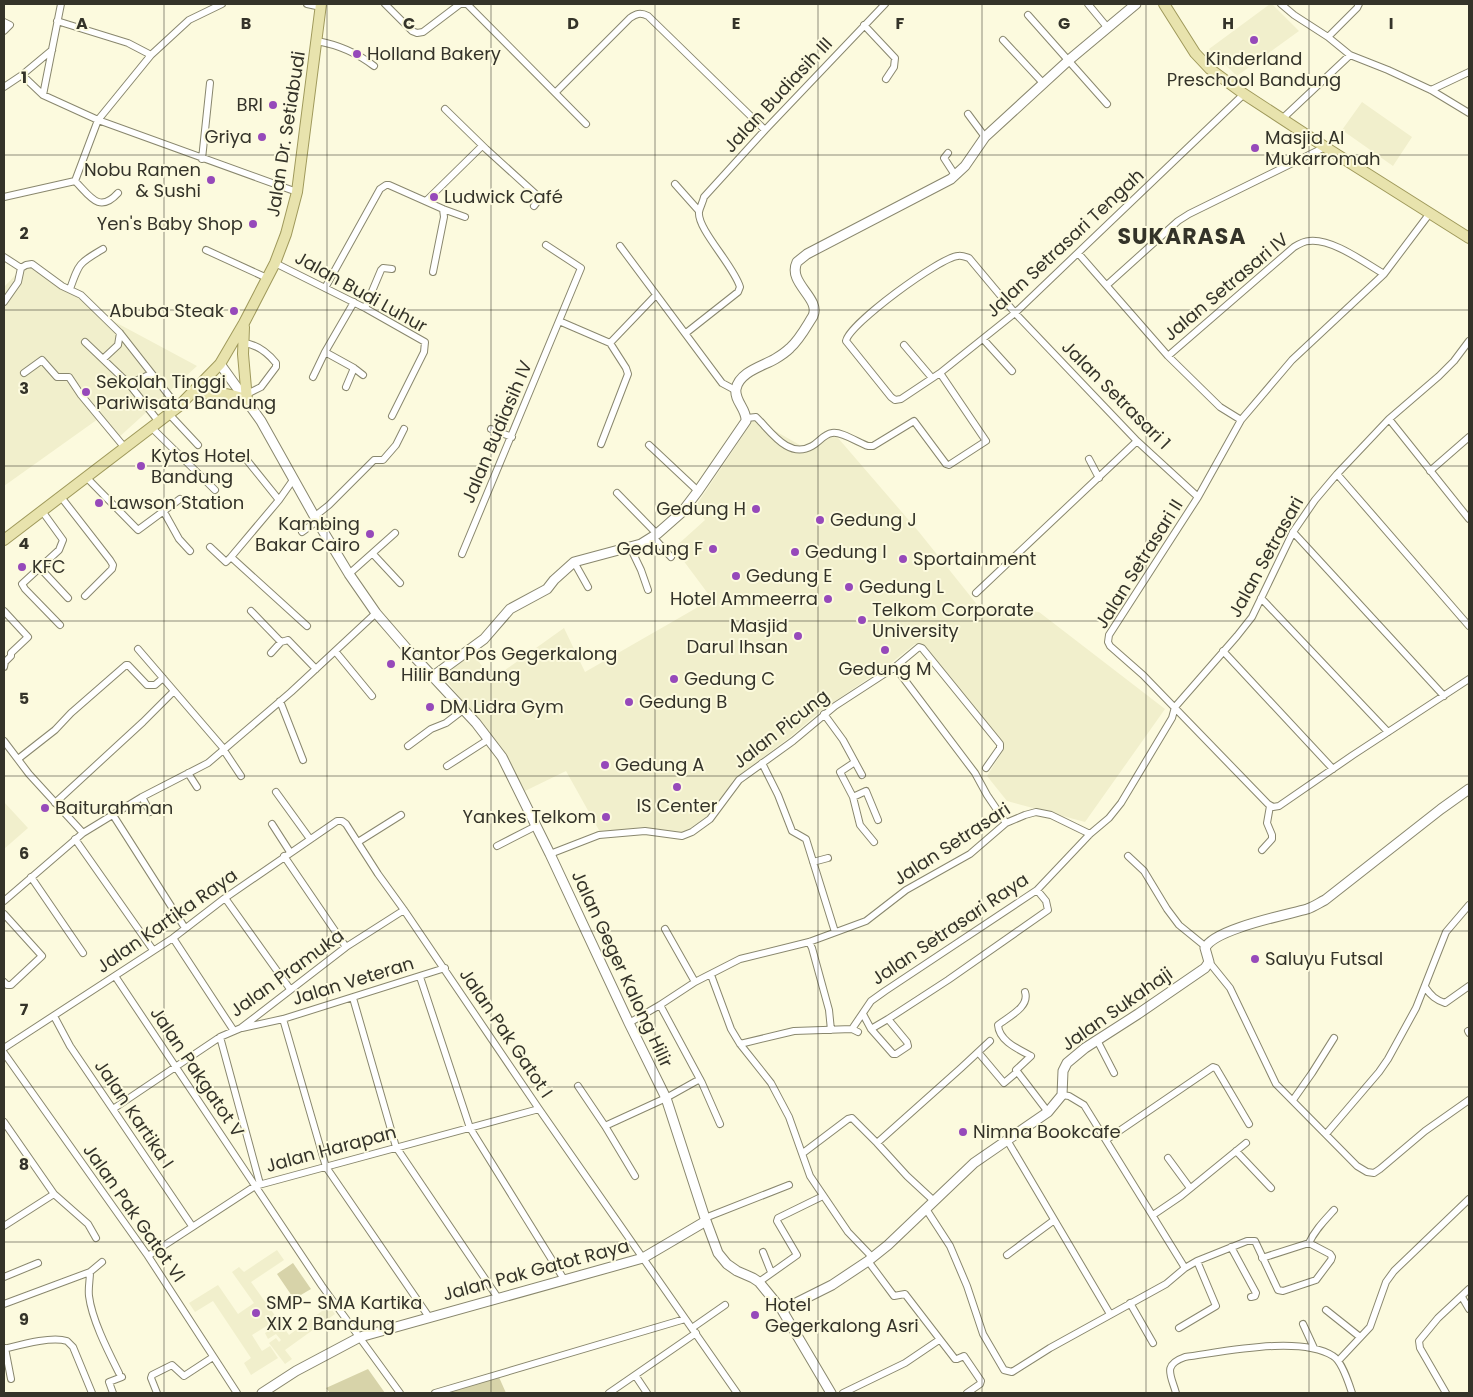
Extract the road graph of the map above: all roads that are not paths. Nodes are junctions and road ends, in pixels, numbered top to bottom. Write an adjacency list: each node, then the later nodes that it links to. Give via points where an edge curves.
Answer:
1 (61, 4): 14 (street)
2 (222, 4): 23 (street, via 189,20)
3 (307, 4): 12 (street)
4 (385, 4): 5 (street, via 417,33 424,32)
5 (461, 4): 34 (street, via 467,4)
6 (885, 4): 16 (street, Jalan Budiasih III)
7 (1088, 4): 17 (street)
8 (1136, 4): 17 (street)
9 (1164, 4): 35 (main road, via 1195,53 1210,69)
10 (1281, 4): 19 (street)
11 (1359, 4): 19 (street)
12 (321, 5): 21 (main road, Jalan Dr. Setiabudi)
13 (1028, 15): 25 (street)
14 (57, 21): 22 (street); 23 (street, via 128,43)
15 (4, 22): 18 (street, via 10,25)
16 (864, 25): 29 (street, via 895,58); 44 (street, Jalan Budiasih III)
17 (1107, 27): 25 (street)
18 (4, 31)
19 (1328, 37): 24 (street)
20 (1003, 40): 31 (street)
21 (317, 41): 26 (street, via 354,51); 53 (main road, Jalan Dr. Setiabudi)
22 (52, 50): 28 (street); 36 (street)
23 (151, 55): 42 (street)
24 (1350, 55): 33 (street); 41 (street)
25 (1069, 60): 31 (street); 37 (street)
26 (374, 66)
27 (1469, 72): 33 (street)
28 (22, 75): 32 (street); 36 (street)
29 (886, 79)
30 (210, 83): 49 (street)
31 (1043, 83): 45 (street)
32 (4, 87)
33 (1431, 90): 39 (street)
34 (556, 92): 43 (street); 44 (street, via 630,18 643,14)
35 (1244, 94): 41 (main road); 67 (street, Jalan Setrasari Tengah)
36 (43, 95): 42 (street)
37 (1108, 104)
38 (445, 109): 46 (street)
39 (1469, 113)
40 (968, 114): 45 (street)
41 (1282, 119): 47 (main road)
42 (98, 120): 49 (street); 51 (street)
43 (586, 124)
44 (765, 130): 59 (street, Jalan Budiasih III, via 704,197)
45 (985, 137): 50 (street)
46 (482, 146): 56 (street); 57 (street, via 540,198)
47 (1325, 147): 60 (main road); 75 (street, via 1189,214)
48 (948, 153): 50 (street, via 944,158)
49 (202, 159): 53 (street)
50 (955, 175): 107 (street, via 797,262 794,272 814,306 813,316 792,346 745,376)
51 (75, 181): 54 (street, via 98,203 106,203); 55 (street)
52 (675, 184): 59 (street)
53 (297, 192): 69 (main road, Jalan Dr. Setiabudi)
54 (118, 193)
55 (4, 197)
56 (426, 201): 58 (street); 76 (street, via 389,185 380,189)
57 (534, 206)
58 (442, 209): 61 (street); 72 (street, via 444,217)
59 (699, 211): 86 (street, via 702,224 732,268 740,286 738,292)
60 (1430, 213): 62 (main road); 73 (street, Jalan Setrasari II)
61 (465, 217)
62 (1469, 238)
63 (546, 245): 83 (street, Jalan Budiasih IV, via 581,268)
64 (620, 246): 78 (street)
65 (103, 249): 77 (street, via 82,262)
66 (206, 250): 74 (street)
67 (1078, 253): 75 (street); 82 (street, Jalan Setrasari Tengah)
68 (4, 257): 70 (street)
69 (275, 263): 74 (main road, Jalan Dr. Setiabudi); 76 (street, Jalan Budi Luhur)
70 (22, 268): 77 (street, via 32,264); 79 (street, via 18,282)
71 (392, 269): 81 (street, via 383,268 380,272)
72 (433, 272)
73 (1384, 274): 94 (street, Jalan Setrasari IV, via 1344,250 1322,241 1306,241 1294,246); 116 (street, Jalan Setrasari II, via 1292,360)
74 (267, 278): 84 (main road, Jalan Dr. Setiabudi)
75 (1107, 285): 94 (street)
76 (325, 288): 80 (street, Jalan Budi Luhur)
77 (70, 289): 85 (street, via 81,295)
78 (656, 295): 86 (street); 90 (street)
79 (4, 302)
80 (354, 302): 81 (street, Jalan Budi Luhur); 93 (street)
81 (365, 308): 113 (street, Jalan Budi Luhur, via 426,344)
82 (1015, 313): 87 (street, Jalan Setrasari Tengah); 110 (street, Jalan Setrasari 1, via 969,258 958,256 942,262 889,298 851,330 846,341); 122 (street, Jalan Setrasari 1)
83 (559, 321): 90 (street); 120 (street, Jalan Budiasih IV)
84 (244, 323): 89 (main road); 96 (main road, Jalan Dr. Setiabudi)
85 (120, 333): 95 (street, via 118,345); 101 (street)
86 (686, 333): 107 (street, via 722,382)
87 (983, 340): 98 (street); 100 (street, Jalan Setrasari Tengah)
88 (84, 342): 95 (street)
89 (243, 343): 109 (main road); 109 (street, via 262,349 276,363 261,387)
90 (610, 344): 124 (street, via 628,374)
91 (904, 345): 104 (street)
92 (1468, 345): 115 (street, Jalan Setrasari, via 1439,376)
93 (326, 352): 97 (street); 103 (street)
94 (1168, 356): 116 (street, via 1220,408)
95 (103, 359): 105 (street)
96 (220, 364): 108 (main road, Jalan Dr. Setiabudi); 109 (street, Jalan Geger Kalong Hilir)
97 (354, 368): 102 (street); 106 (street)
98 (1012, 371)
99 (24, 373): 126 (street, via 42,360 57,377 69,377)
100 (940, 373): 104 (street, Jalan Setrasari Tengah); 114 (street, via 986,440 949,465 914,421 870,446 832,432 810,447 793,449 780,441 758,418)
101 (151, 374): 105 (street); 111 (street)
102 (363, 376)
103 (313, 377)
104 (932, 378): 110 (street, Jalan Setrasari Tengah)
105 (130, 384): 117 (street)
106 (346, 387)
107 (736, 390): 114 (street)
108 (191, 394): 109 (main road, via 214,392); 111 (main road, Jalan Dr. Setiabudi)
109 (247, 397): 133 (street, Jalan Geger Kalong Hilir)
110 (895, 400)
111 (178, 407): 112 (main road, Jalan Dr. Setiabudi)
112 (169, 414): 117 (main road, Jalan Dr. Setiabudi); 123 (street)
113 (392, 416)
114 (747, 418): 135 (street)
115 (1389, 419): 129 (street); 130 (street, Jalan Setrasari)
116 (1241, 420): 137 (street, Jalan Setrasari II)
117 (155, 425): 126 (main road, Jalan Dr. Setiabudi); 134 (street)
118 (404, 428): 143 (street, via 396,445 383,460 374,460)
119 (491, 429): 120 (street)
120 (512, 437): 154 (street, Jalan Budiasih IV)
121 (1469, 437): 129 (street)
122 (1137, 441): 132 (street); 137 (street, Jalan Setrasari 1)
123 (198, 444)
124 (601, 444)
125 (649, 446): 135 (street)
126 (125, 448): 131 (main road, Jalan Dr. Setiabudi)
127 (246, 459): 140 (street)
128 (1089, 460): 132 (street)
129 (1430, 471): 144 (street)
130 (1336, 474): 146 (street, Jalan Setrasari); 172 (street)
131 (87, 478): 138 (main road, Jalan Dr. Setiabudi); 142 (street, via 136,529)
132 (1099, 478): 163 (street)
133 (293, 480): 140 (street); 143 (street, Jalan Geger Kalong Hilir)
134 (215, 490)
135 (698, 491): 148 (street, via 682,512)
136 (617, 493): 148 (street)
137 (1198, 496): 188 (street, Jalan Setrasari II, via 1108,638 1110,646)
138 (61, 497): 141 (main road, Jalan Dr. Setiabudi); 164 (street, via 113,565)
139 (180, 499): 142 (street)
140 (279, 500): 155 (street)
141 (42, 512): 149 (main road, Jalan Dr. Setiabudi); 158 (street, via 63,540 59,550)
142 (164, 512): 152 (street)
143 (316, 519): 145 (street); 159 (street, Jalan Geger Kalong Hilir)
144 (1469, 519)
145 (302, 532)
146 (1293, 532): 166 (street, Jalan Setrasari); 186 (street)
147 (395, 533): 153 (street)
148 (655, 536): 151 (street); 156 (street)
149 (4, 540)
150 (210, 547): 155 (street, via 226,562)
151 (630, 547): 157 (street); 162 (street)
152 (190, 551)
153 (373, 554): 159 (street); 160 (street)
154 (462, 554)
155 (231, 557): 171 (street)
156 (671, 557)
157 (574, 562): 161 (street); 181 (street, via 547,589 510,609 484,638)
158 (40, 568): 165 (street); 170 (street, via 23,582 23,587)
159 (348, 574): 169 (street, Jalan Geger Kalong Hilir)
160 (400, 583)
161 (588, 587)
162 (648, 590)
163 (976, 593)
164 (85, 596)
165 (68, 598)
166 (1261, 598): 176 (street, Jalan Setrasari, via 1252,617); 191 (street)
167 (4, 611): 179 (street, via 28,637 11,653)
168 (251, 611): 173 (street)
169 (376, 613): 175 (street); 181 (street, Jalan Geger Kalong Hilir)
170 (60, 625)
171 (307, 626)
172 (1469, 626)
173 (281, 642): 177 (street); 180 (street, via 289,641)
174 (138, 649): 182 (street)
175 (335, 651): 180 (street); 185 (street)
176 (1223, 652): 188 (street, Jalan Setrasari); 202 (street)
177 (271, 653)
178 (894, 666): 190 (street, Jalan Picung); 201 (street, Jalan Picung, via 922,648 1000,744); 217 (street, via 975,773)
179 (4, 667)
180 (316, 668): 187 (street)
181 (432, 677): 189 (street, Jalan Geger Kalong Hilir)
182 (163, 678): 184 (street); 196 (street, via 155,685 146,685 126,665)
183 (1469, 679): 186 (street)
184 (174, 691): 195 (street); 211 (street)
185 (372, 696)
186 (1444, 696): 191 (street)
187 (280, 701): 195 (street); 197 (street)
188 (1175, 707): 212 (street, Jalan Setrasari II); 222 (street, Jalan Setrasari, via 1172,718 1122,802)
189 (463, 710): 192 (street, Jalan Geger Kalong Hilir); 194 (street)
190 (824, 714): 198 (street); 199 (street, Jalan Picung)
191 (1388, 732): 202 (street)
192 (488, 738): 200 (street); 220 (street, Jalan Geger Kalong Hilir, via 502,757)
193 (4, 741): 196 (street)
194 (408, 746)
195 (224, 749): 203 (street, via 208,763); 205 (street)
196 (18, 759): 211 (street)
197 (303, 760)
198 (856, 762): 204 (street); 210 (street, via 840,772)
199 (762, 763): 230 (street, Jalan Picung, via 736,783 710,820 685,836 645,831 599,835); 233 (street, via 792,830 806,839)
200 (447, 766)
201 (986, 768)
202 (1333, 769): 212 (street, via 1280,806)
203 (188, 773): 206 (street); 209 (street)
204 (862, 775)
205 (241, 776)
206 (197, 787)
207 (1469, 789): 247 (street, via 1325,900 1310,908 1239,927 1217,937)
208 (276, 792): 224 (street)
209 (142, 797): 213 (street); 214 (street)
210 (853, 797): 216 (street, via 866,791); 226 (street, via 860,825)
211 (55, 803): 221 (street)
212 (1270, 806): 228 (street, via 1267,823 1272,839)
213 (150, 812)
214 (113, 815): 221 (street); 241 (street)
215 (401, 815): 225 (street)
216 (878, 820)
217 (1006, 823): 222 (street, Jalan Setrasari, via 1036,812 1051,815); 243 (street, Jalan Setrasari, via 970,854 906,890 866,921)
218 (272, 824): 229 (street)
219 (346, 824): 224 (street, Jalan Kartika Raya, via 337,821); 225 (street, Jalan Pak Gatot I)
220 (536, 826): 227 (street); 230 (street, Jalan Geger Kalong Hilir)
221 (83, 833): 223 (street)
222 (1090, 834): 235 (street, Jalan Setrasari Raya)
223 (75, 839): 234 (street); 248 (street)
224 (310, 839): 229 (street, Jalan Kartika Raya)
225 (358, 842): 239 (street, Jalan Pak Gatot I)
226 (874, 842)
227 (497, 846)
228 (1262, 850)
229 (287, 854): 236 (street, Jalan Kartika Raya); 246 (street)
230 (550, 854): 267 (street, Jalan Geger Kalong Hilir)
231 (1128, 856): 247 (street, via 1144,871 1179,925)
232 (828, 858): 233 (street)
233 (813, 862): 243 (street)
234 (31, 877): 237 (street); 249 (street)
235 (1037, 890): 263 (street, Jalan Setrasari Raya, via 885,991); 266 (street, via 1048,910)
236 (225, 898): 241 (street, Jalan Kartika Raya); 259 (street)
237 (4, 901)
238 (1469, 905): 258 (street, via 1446,932)
239 (404, 910): 246 (street, Jalan Pramuka); 251 (street, Jalan Pak Gatot I)
240 (4, 914): 256 (street, via 42,956 15,982)
241 (185, 928): 244 (street, Jalan Kartika Raya)
242 (665, 928): 255 (street)
243 (835, 932): 245 (street, Jalan Setrasari)
244 (172, 938): 248 (street, Jalan Kartika Raya); 271 (street)
245 (808, 942): 252 (street, Jalan Setrasari, via 744,957); 270 (street, via 829,1010)
246 (346, 947): 259 (street, Jalan Pramuka)
247 (1206, 947): 250 (street)
248 (153, 950): 253 (street, Jalan Kartika Raya)
249 (82, 953)
250 (1209, 962): 274 (street, Jalan Sukahaji, via 1144,1011); 287 (street, via 1230,988 1276,1084)
251 (445, 968): 254 (street, Jalan Veteran); 290 (street, Jalan Pak Gatot I)
252 (711, 975): 255 (street, Jalan Setrasari); 276 (street)
253 (114, 976): 264 (street, Jalan Kartika Raya); 280 (street, Jalan Pakgatot V)
254 (420, 977): 261 (street, Jalan Veteran); 296 (street)
255 (695, 982): 262 (street, Jalan Setrasari)
256 (5, 984)
257 (1469, 986): 258 (street, via 1445,1003)
258 (1425, 987): 297 (street, via 1379,1072)
259 (290, 990): 268 (street, Jalan Pramuka)
260 (1025, 992): 281 (street, via 1023,1005 998,1026 1001,1036 1031,1056)
261 (353, 998): 265 (street, Jalan Veteran); 302 (street)
262 (660, 1005): 267 (street, Jalan Setrasari); 283 (street)
263 (862, 1014): 269 (street); 270 (street, Jalan Setrasari Raya, via 855,1030)
264 (54, 1016): 277 (street, Jalan Kartika Raya); 289 (street, Jalan Kartika I, via 70,1046)
265 (283, 1019): 268 (street, Jalan Veteran); 306 (street)
266 (888, 1019): 269 (street); 269 (street, via 908,1044 896,1054 892,1054)
267 (628, 1023): 286 (street, Jalan Geger Kalong Hilir)
268 (241, 1028): 271 (street, Jalan Pramuka)
269 (871, 1029)
270 (831, 1030): 276 (street, Jalan Setrasari Raya, via 794,1031)
271 (234, 1031): 272 (street, Jalan Pramuka)
272 (220, 1037): 280 (street, Jalan Pramuka); 308 (street)
273 (1334, 1038): 287 (street)
274 (1097, 1040): 282 (street); 285 (street, Jalan Sukahaji, via 1067,1063 1063,1072)
275 (990, 1041): 278 (street)
276 (740, 1044): 304 (street, via 771,1083)
277 (4, 1048)
278 (978, 1052): 281 (street, via 1004,1083); 300 (street)
279 (4, 1053): 328 (street, Jalan Pak Gatot VI)
280 (175, 1066): 289 (street, Jalan Pramuka); 308 (street, Jalan Pakgatot V)
281 (1017, 1071): 291 (street)
282 (1114, 1073)
283 (700, 1079): 286 (street); 293 (street)
284 (578, 1086): 295 (street)
285 (1062, 1095): 291 (street); 299 (street, via 1084,1105)
286 (666, 1098): 295 (street); 319 (street, Jalan Geger Kalong Hilir)
287 (1293, 1100): 297 (street)
288 (1469, 1100): 297 (street, via 1374,1173 1357,1166)
289 (113, 1109): 322 (street, Jalan Kartika I)
290 (539, 1109): 296 (street, Jalan Harapan); 329 (street, Jalan Pak Gatot I)
291 (1048, 1112): 298 (street)
292 (4, 1122): 312 (street)
293 (720, 1124)
294 (1249, 1124): 299 (street, via 1214,1067)
295 (605, 1126): 307 (street)
296 (470, 1128): 302 (street, Jalan Harapan); 339 (street)
297 (1326, 1134)
298 (1007, 1140): 315 (street, via 974,1162); 320 (street)
299 (1106, 1140): 318 (street)
300 (877, 1143): 304 (street, via 850,1118); 315 (street)
301 (1246, 1143): 303 (street)
302 (396, 1147): 306 (street, Jalan Harapan); 344 (street)
303 (1236, 1152): 310 (street); 311 (street)
304 (803, 1153): 313 (street, via 810,1176)
305 (1168, 1158): 310 (street)
306 (326, 1167): 308 (street, Jalan Harapan); 352 (street)
307 (635, 1176)
308 (258, 1185): 322 (street, Jalan Harapan); 358 (street, Jalan Pakgatot V, via 322,1286)
309 (789, 1185): 319 (street)
310 (1190, 1188): 318 (street)
311 (1271, 1188)
312 (54, 1194): 321 (street); 323 (street, via 88,1224)
313 (823, 1196): 331 (street); 337 (street, via 778,1218 777,1222 797,1254)
314 (1469, 1199): 359 (street, via 1394,1271 1386,1282 1370,1327)
315 (934, 1201): 316 (street)
316 (926, 1209): 331 (street); 351 (street, via 950,1246 983,1334 1004,1370 1012,1372)
317 (1334, 1210): 324 (street)
318 (1153, 1215): 335 (street)
319 (705, 1219): 329 (street, Jalan Pak Gatot Raya); 340 (street, Jalan Geger Kalong Hilir, via 722,1259 738,1272)
320 (1054, 1221): 327 (street); 351 (street)
321 (4, 1226)
322 (192, 1226): 328 (street, Jalan Harapan)
323 (96, 1238)
324 (1309, 1243): 330 (street); 330 (street, via 1330,1254 1332,1259 1316,1280 1307,1284 1278,1290)
325 (1231, 1247): 330 (street, via 1253,1240); 332 (street); 343 (street, via 1256,1292)
326 (763, 1252): 337 (street)
327 (1007, 1255)
328 (148, 1256): 364 (street, Jalan Pak Gatot VI)
329 (643, 1258): 339 (street, Jalan Pak Gatot Raya); 353 (street, Jalan Pak Gatot I)
330 (1262, 1258)
331 (870, 1260): 349 (street, via 832,1285); 380 (street, via 894,1296 905,1294 955,1359 964,1356 981,1381)
332 (1197, 1261): 335 (street); 355 (street, via 1216,1306)
333 (102, 1262): 336 (street)
334 (38, 1263): 338 (street)
335 (1185, 1268): 345 (street, via 1171,1281)
336 (90, 1272): 346 (street); 369 (street, via 90,1303 120,1375 108,1382)
337 (771, 1272): 340 (street)
338 (4, 1277)
339 (565, 1281): 344 (street, Jalan Pak Gatot Raya)
340 (759, 1282): 349 (street, Jalan Geger Kalong Hilir)
341 (1469, 1289): 342 (street)
342 (1462, 1296): 348 (street); 383 (street, via 1419,1341)
343 (1251, 1297)
344 (498, 1298): 352 (street, Jalan Pak Gatot Raya)
345 (1132, 1302): 351 (street); 357 (street); 361 (street)
346 (4, 1304)
347 (725, 1305): 356 (street)
348 (1469, 1309)
349 (782, 1310): 378 (street, Jalan Geger Kalong Hilir)
350 (1326, 1310): 359 (street)
351 (1110, 1314)
352 (429, 1316): 358 (street, Jalan Pak Gatot Raya)
353 (686, 1319): 356 (street, Jalan Pak Gatot I); 374 (street)
354 (1302, 1324): 362 (street)
355 (1179, 1328)
356 (694, 1331): 366 (street); 377 (street, Jalan Pak Gatot I)
357 (1150, 1331)
358 (360, 1337): 372 (street, Jalan Pak Gatot Raya); 373 (street, Jalan Pakgatot V)
359 (1360, 1337): 365 (street)
360 (939, 1340): 379 (street, via 905,1363)
361 (1153, 1344)
362 (1314, 1348): 365 (street); 381 (street, via 1252,1346 1185,1357 1170,1365)
363 (5, 1349): 367 (street); 368 (street, via 51,1340 67,1341 73,1347)
364 (213, 1357): 370 (street, via 184,1376 172,1365 152,1375); 371 (street, Jalan Pak Gatot VI)
365 (1338, 1360): 382 (street)
366 (635, 1375): 375 (street); 376 (street)
367 (11, 1379)
368 (92, 1393)
369 (113, 1393)
370 (157, 1393)
371 (237, 1393)
372 (262, 1393)
373 (400, 1393)
374 (435, 1393)
375 (609, 1393)
376 (647, 1393)
377 (737, 1393)
378 (831, 1393)
379 (843, 1393)
380 (967, 1393)
381 (1176, 1393)
382 (1352, 1393)
383 (1446, 1393)

